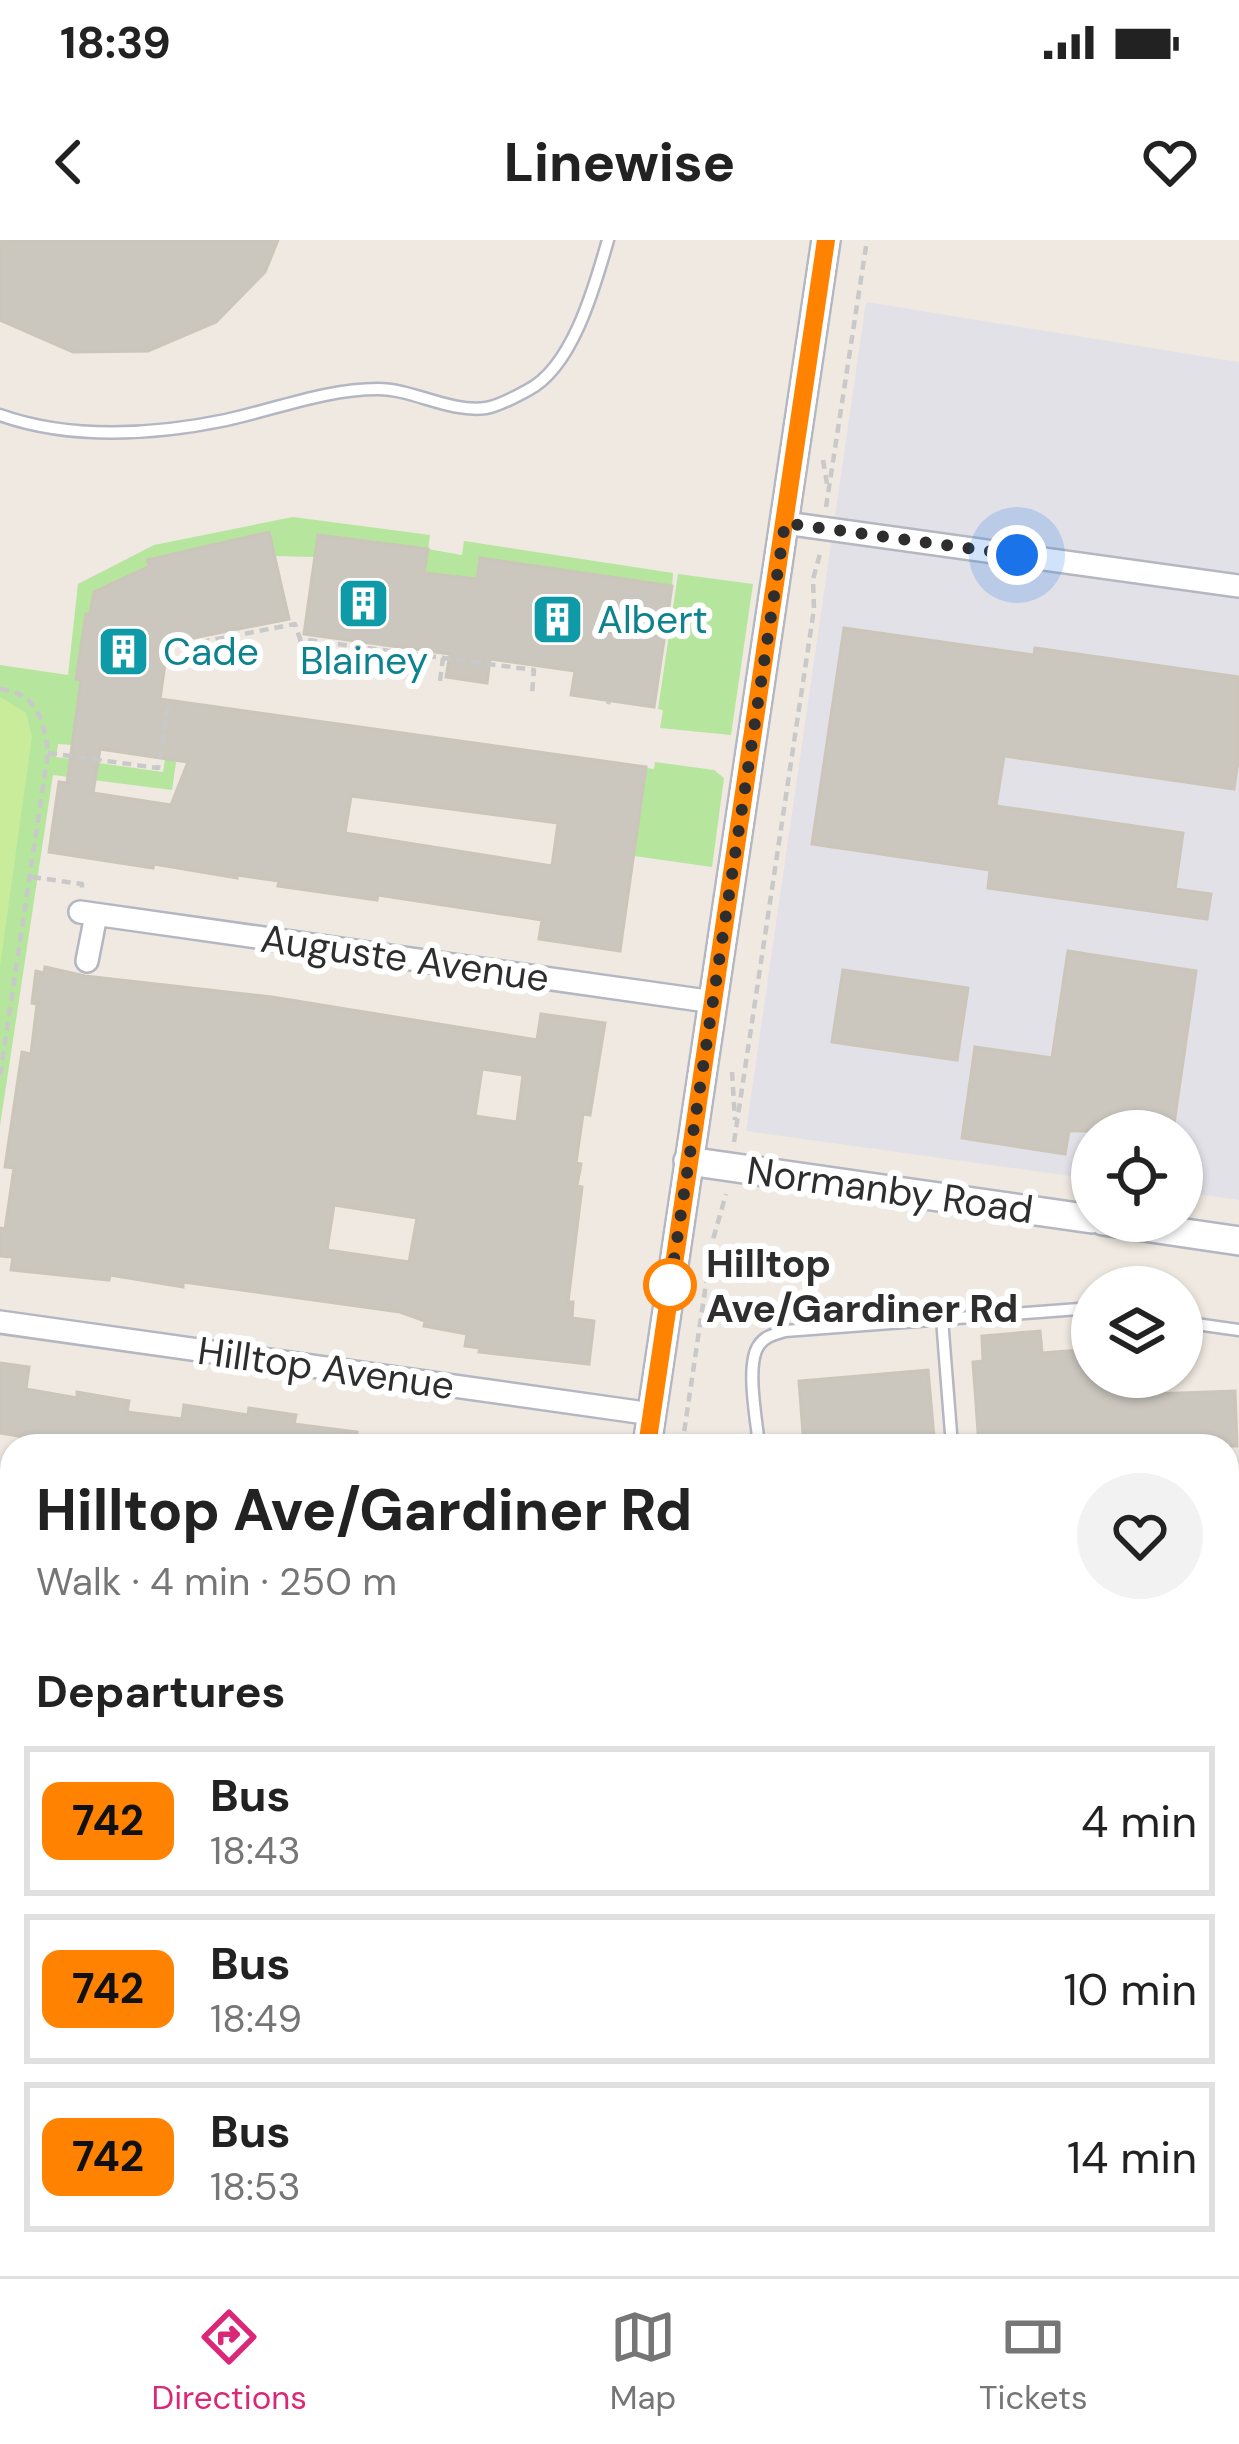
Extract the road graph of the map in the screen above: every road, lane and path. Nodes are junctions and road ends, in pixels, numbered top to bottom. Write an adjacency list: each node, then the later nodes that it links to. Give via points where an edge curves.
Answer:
1 (608, 240): 4 (lane, via 567,350 533,388 486,407 381,389 112,434)
2 (826, 240): 6 (street)
3 (867, 240): 5 (path)
4 (0, 415)
5 (828, 490)
6 (785, 523): 8 (street); 25 (street)
7 (813, 579): 27 (path)
8 (1239, 586)
9 (300, 639): 10 (path); 11 (path, via 295,624); 14 (path)
10 (357, 644): 12 (path); 15 (path)
11 (185, 645)
12 (410, 654): 13 (path); 16 (path)
13 (443, 658): 17 (path); 19 (path, via 535,670)
14 (304, 662)
15 (355, 669)
16 (407, 676)
17 (440, 681)
18 (0, 689): 21 (path, via 16,691 44,718)
19 (532, 694)
20 (169, 700): 21 (path, via 158,768)
21 (48, 753): 22 (path)
22 (29, 876): 23 (path, via 82,884); 26 (path)
23 (88, 913): 24 (street); 25 (street, Auguste Avenue)
24 (87, 962)
25 (714, 1002): 28 (street)
26 (0, 1076)
27 (736, 1127)
28 (688, 1161): 30 (street, Normanby Road); 38 (street)
29 (719, 1211): 40 (path)
30 (1071, 1217)
31 (1203, 1236): 32 (street)
32 (1239, 1241)
33 (1071, 1310): 34 (lane)
34 (942, 1319): 41 (lane, via 768,1336 752,1364); 42 (lane)
35 (0, 1322): 38 (street, Hilltop Avenue)
36 (1203, 1325): 37 (lane)
37 (1239, 1330)
38 (652, 1414): 39 (street)
39 (649, 1434)
40 (684, 1434)
41 (758, 1434)
42 (951, 1434)

